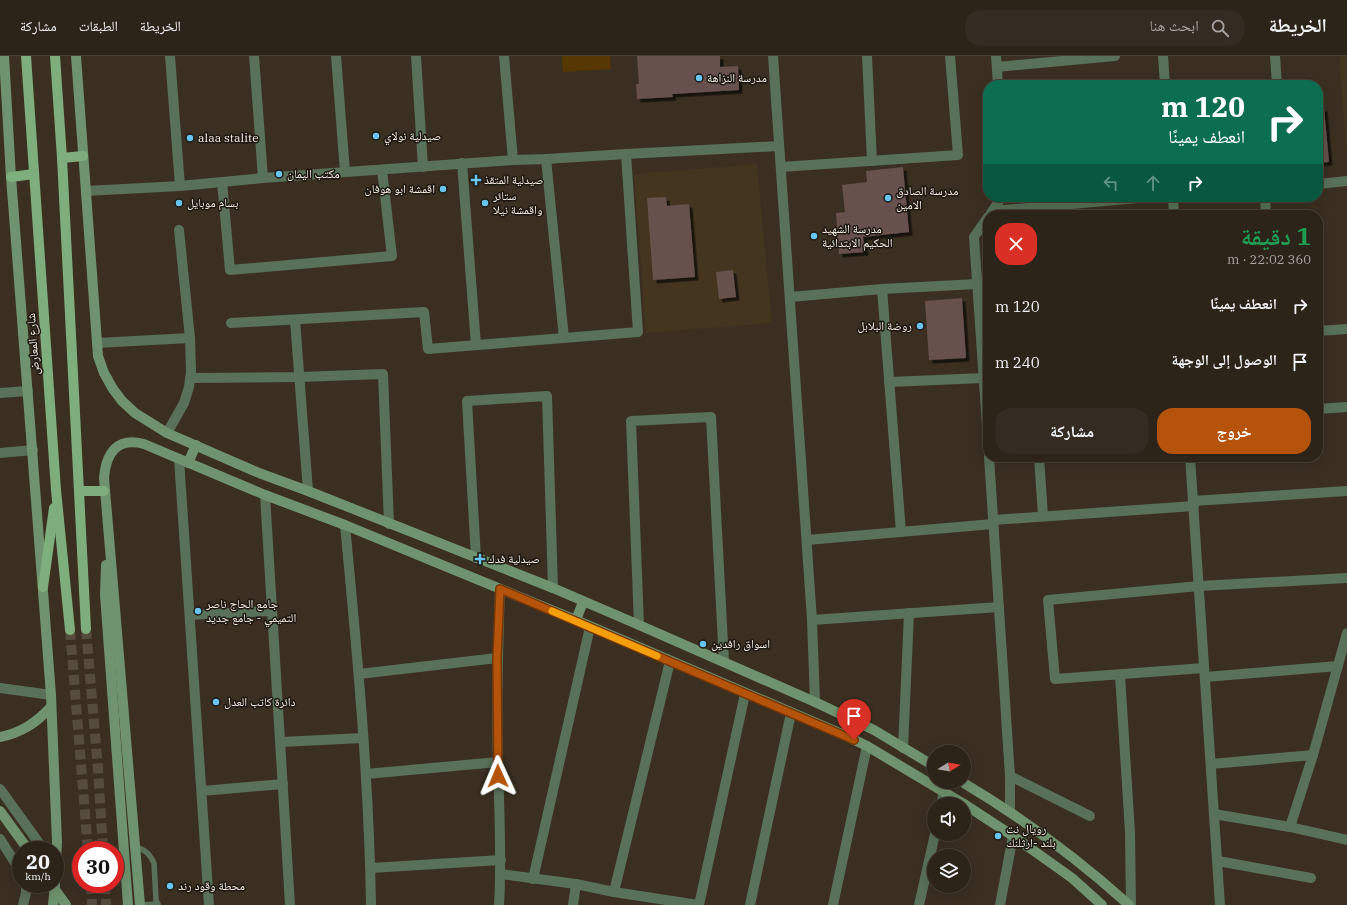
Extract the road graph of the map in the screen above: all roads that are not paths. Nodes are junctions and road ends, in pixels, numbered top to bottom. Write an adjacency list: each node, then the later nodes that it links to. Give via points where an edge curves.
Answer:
1 (4, 56): 21 (main road)
2 (26, 56): 34 (main road, شارع المعارض)
3 (55, 56): 25 (main road)
4 (76, 56): 24 (main road)
5 (170, 56): 40 (street)
6 (254, 56): 36 (street)
7 (336, 56): 33 (street)
8 (416, 56): 30 (street)
9 (504, 56): 27 (street)
10 (773, 56): 22 (street)
11 (867, 56): 28 (street)
12 (950, 56): 28 (street, via 958,155)
13 (996, 56): 17 (street)
14 (1115, 56): 17 (street)
15 (1163, 56): 19 (street)
16 (1275, 56): 20 (street)
17 (997, 67): 18 (street)
18 (998, 80)
19 (1165, 80)
20 (1277, 80)
21 (4, 132): 35 (main road)
22 (779, 146): 23 (street); 31 (street)
23 (626, 154): 26 (street); 54 (street, via 638,332)
24 (83, 156): 25 (main road); 41 (main road)
25 (62, 158): 75 (main road)
26 (546, 159): 27 (street); 54 (street)
27 (513, 160): 29 (street)
28 (872, 161): 31 (street)
29 (462, 163): 30 (street); 56 (street)
30 (424, 167): 32 (street)
31 (781, 167): 48 (street)
32 (382, 170): 33 (street); 38 (street, via 392,256 230,270)
33 (345, 172): 36 (street)
34 (34, 174): 35 (main road); 74 (main road, شارع المعارض)
35 (11, 177): 62 (main road)
36 (263, 178): 38 (street)
37 (1347, 181): 39 (street)
38 (222, 182): 40 (street)
39 (1323, 183)
40 (180, 186): 41 (street)
41 (86, 191): 55 (main road)
42 (1102, 202): 43 (street)
43 (1027, 210)
44 (983, 224): 46 (street, via 974,238)
45 (179, 230): 53 (street)
46 (977, 284): 47 (street); 57 (street)
47 (882, 289): 48 (street); 61 (street)
48 (790, 297): 86 (street)
49 (295, 320): 50 (street); 56 (street, via 424,312 428,349); 58 (street)
50 (231, 323)
51 (1347, 329): 52 (street)
52 (1323, 331)
53 (190, 338): 55 (street); 59 (street)
54 (564, 338): 56 (street)
55 (97, 343): 66 (main road, via 104,373 122,401)
56 (476, 345)
57 (983, 365)
58 (300, 377): 59 (street); 77 (street); 83 (street, via 383,374)
59 (191, 378): 66 (street, via 184,403)
60 (983, 378): 61 (street)
61 (889, 382): 85 (street)
62 (28, 391): 63 (street); 68 (main road)
63 (0, 392)
64 (1347, 407): 65 (street)
65 (1323, 409)
66 (167, 434): 67 (main road)
67 (196, 445): 70 (main road); 77 (main road)
68 (32, 450): 69 (street); 91 (main road)
69 (0, 453)
70 (184, 461): 76 (main road, via 144,444 124,442 111,452 107,461); 79 (main road); 98 (street)
71 (989, 462): 82 (street)
72 (1039, 462): 81 (street)
73 (1190, 462): 80 (street)
74 (56, 490): 91 (main road); 104 (main road, شارع المعارض)
75 (80, 491): 76 (main road); 103 (main road)
76 (104, 491): 87 (main road)
77 (308, 491): 83 (main road)
78 (1347, 491): 80 (street)
79 (265, 495): 84 (main road); 96 (street)
80 (1193, 504): 81 (street); 90 (street)
81 (1042, 516): 82 (street)
82 (993, 522): 85 (street); 95 (street)
83 (389, 524): 88 (main road)
84 (345, 525): 93 (main road); 111 (street)
85 (901, 532): 86 (street)
86 (807, 540): 100 (street)
87 (109, 547): 152 (main road); 169 (main road, via 105,595)
88 (476, 558): 92 (main road); 92 (street, via 467,401 547,396)
89 (1347, 578): 90 (street)
90 (1199, 586): 110 (street); 112 (street, via 1048,600 1055,679)
91 (43, 587): 115 (main road)
92 (553, 588): 94 (main road)
93 (500, 589): 99 (main road); 106 (street)
94 (583, 602): 99 (main road); 101 (main road)
95 (999, 607): 97 (street); 129 (street)
96 (272, 611): 98 (street); 121 (street)
97 (909, 613): 100 (street); 123 (street)
98 (190, 615): 133 (street)
99 (576, 620): 102 (main road)
100 (812, 620): 116 (street)
101 (639, 625): 108 (main road); 108 (street, via 631,421 711,417)
102 (590, 627): 107 (main road); 160 (street)
103 (86, 629)
104 (70, 630)
105 (1347, 633): 109 (street)
106 (497, 658): 111 (street); 125 (street)
107 (670, 661): 114 (main road); 162 (street)
108 (724, 662): 116 (main road)
109 (1338, 666): 110 (street); 124 (street)
110 (1205, 672): 112 (street); 127 (street)
111 (359, 674): 120 (street)
112 (1120, 675): 183 (street, via 1130,832)
113 (0, 688): 115 (street)
114 (745, 694): 118 (main road); 177 (street)
115 (51, 695): 117 (main road)
116 (815, 702): 123 (main road, via 874,730)
117 (51, 707): 119 (main road, via 39,720 25,729); 150 (main road)
118 (791, 713): 122 (main road); 178 (street)
119 (0, 737)
120 (363, 738): 121 (street); 128 (street)
121 (280, 742): 130 (street)
122 (867, 746): 134 (main road); 179 (street)
123 (903, 748): 126 (main road)
124 (1313, 755): 127 (street); 142 (street)
125 (498, 762): 128 (street); 155 (street)
126 (927, 762)
127 (1211, 764): 140 (street)
128 (366, 774): 157 (street)
129 (1010, 776): 139 (street); 141 (street)
130 (283, 784): 133 (street); 173 (street)
131 (971, 788): 139 (main road)
132 (0, 789): 144 (street)
133 (202, 791): 172 (street)
134 (944, 792): 135 (street); 136 (main road)
135 (943, 797)
136 (952, 797)
137 (971, 809): 143 (main road)
138 (0, 811): 147 (main road)
139 (1010, 812): 183 (main road)
140 (1214, 814): 142 (street); 156 (street)
141 (1090, 816)
142 (1290, 826): 146 (street)
143 (1013, 836): 181 (street); 182 (main road, via 1072,878)
144 (35, 837): 148 (street); 149 (street)
145 (0, 839): 153 (street)
146 (1347, 840)
147 (19, 841)
148 (34, 841)
149 (38, 841)
150 (57, 841)
151 (933, 841): 180 (street)
152 (134, 847): 170 (main road); 171 (lane, via 143,849 152,858)
153 (10, 853): 154 (street)
154 (12, 856)
155 (501, 860): 157 (street); 158 (street)
156 (1218, 861): 159 (street); 184 (street)
157 (370, 868): 174 (street)
158 (501, 874): 160 (street); 175 (street)
159 (1311, 878)
160 (533, 879): 161 (street)
161 (576, 884): 162 (street); 176 (street)
162 (614, 892): 177 (street)
163 (26, 893): 166 (street)
164 (54, 893): 167 (main road)
165 (57, 893): 168 (main road, bridge)
166 (23, 905)
167 (52, 905)
168 (66, 905)
169 (128, 905)
170 (140, 905): 171 (lane)
171 (158, 905)
172 (209, 905)
173 (290, 905)
174 (371, 905)
175 (500, 905)
176 (573, 905)
177 (698, 905)
178 (750, 905)
179 (833, 905)
180 (918, 905)
181 (1000, 905)
182 (1101, 905)
183 (1130, 905)
184 (1220, 905)

